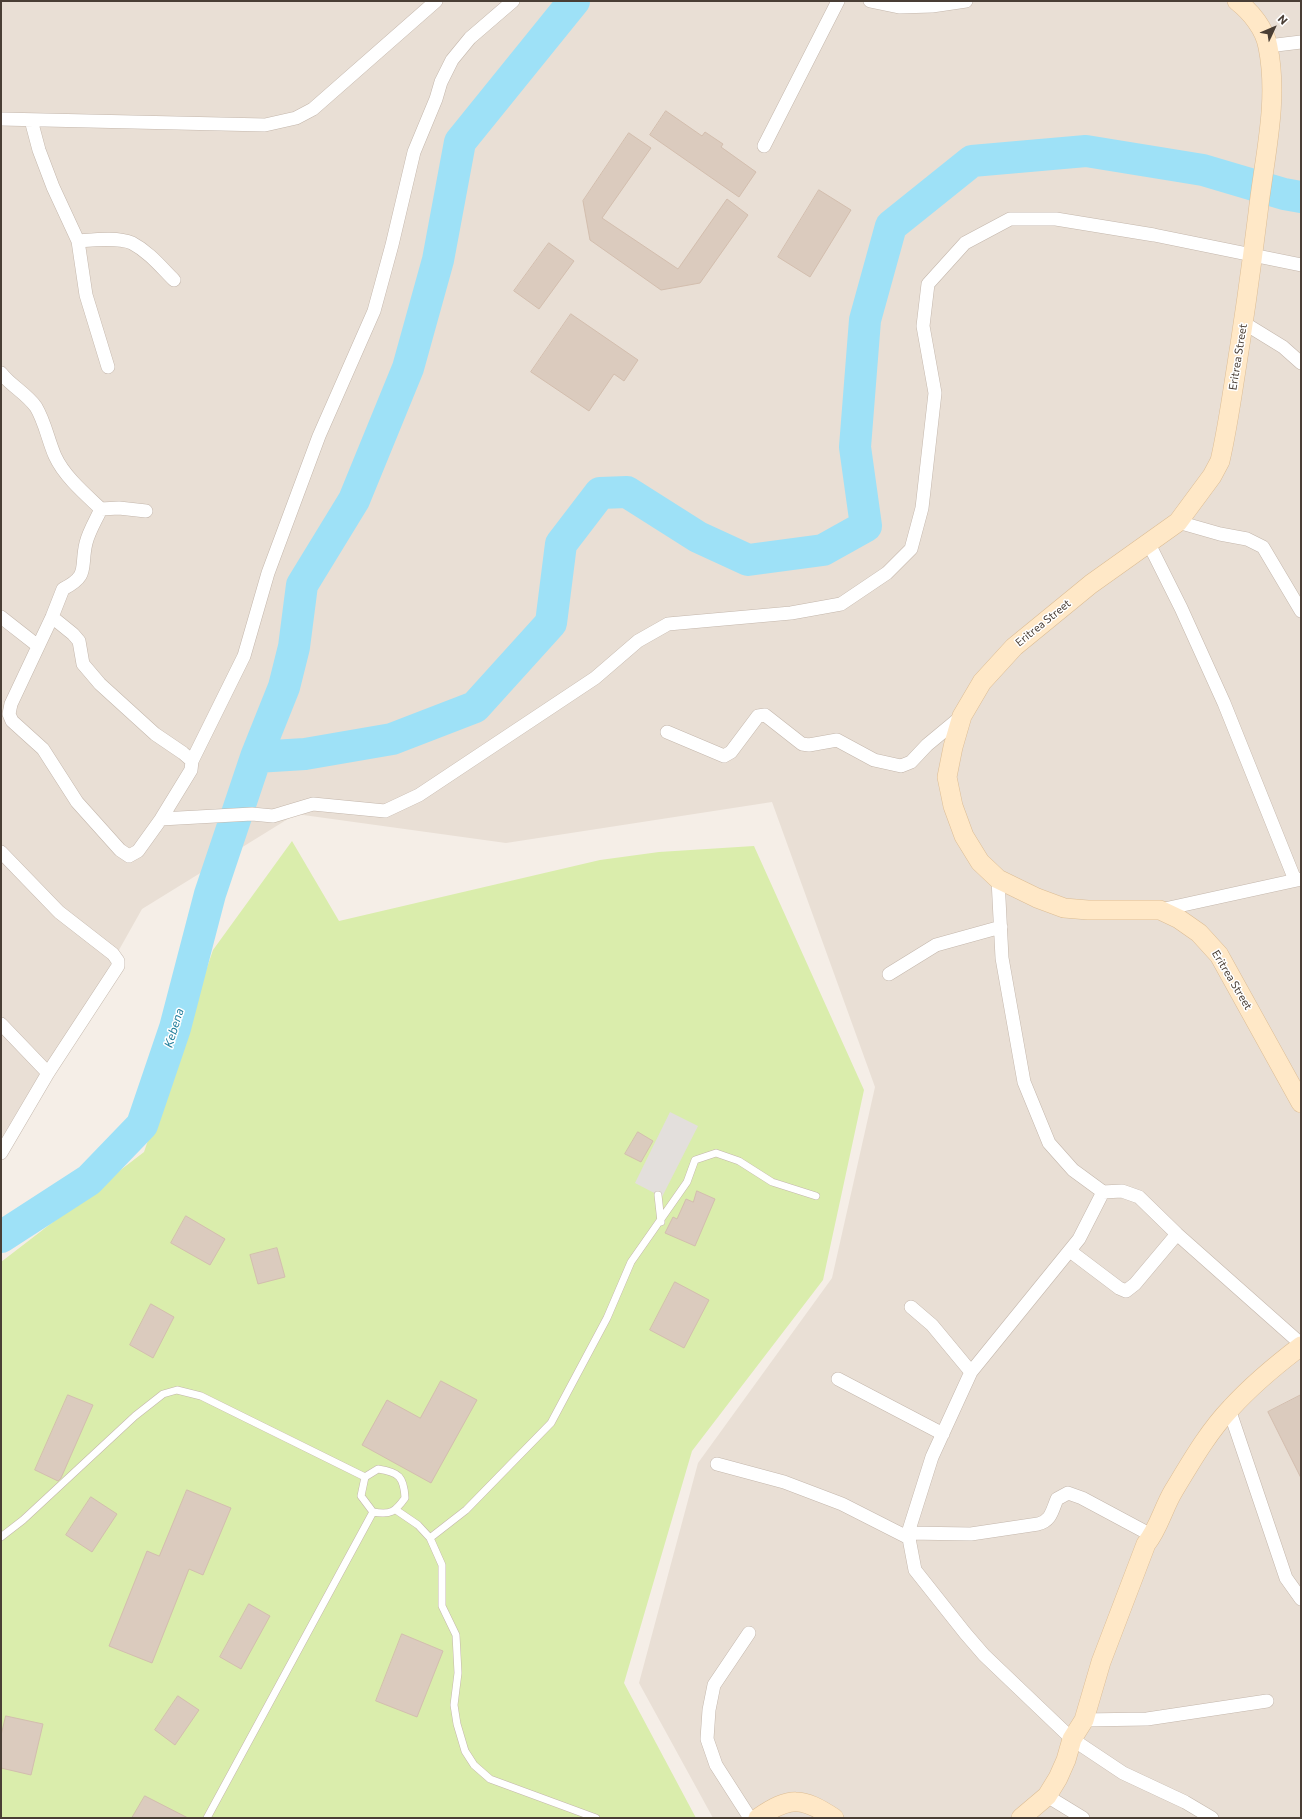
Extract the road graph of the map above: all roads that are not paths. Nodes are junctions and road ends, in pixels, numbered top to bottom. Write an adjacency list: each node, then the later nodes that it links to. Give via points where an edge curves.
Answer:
1 (436, 1): 10 (street, via 313,109 296,118 265,125)
2 (513, 1): 30 (street, via 470,38 452,60 441,82 414,152 374,311 319,436 268,574 244,656)
3 (838, 1): 11 (street)
4 (870, 1): 5 (street, via 899,8)
5 (966, 1)
6 (1237, 1): 8 (main road, Eritrea Street, via 1255,20)
7 (1301, 42): 8 (street)
8 (1268, 46): 13 (main road, Eritrea Street, via 1272,73 1270,132)
9 (1, 119): 10 (street)
10 (31, 120): 12 (street, via 53,187)
11 (764, 146)
12 (78, 241): 15 (street, via 108,240 130,243 149,254); 18 (street, via 86,295)
13 (1254, 254): 14 (street); 16 (main road, Eritrea Street); 31 (street, via 1056,220 1010,219 965,243 928,284 923,326 935,393 922,508 911,549 887,573 841,604 791,613 668,624 638,641 595,678 563,700 419,795 385,811 313,804 273,816 252,814)
14 (1301, 265)
15 (174, 280)
16 (1244, 323): 17 (street, via 1283,346); 22 (main road, Eritrea Street, via 1220,461)
17 (1301, 363)
18 (108, 367)
19 (1, 373): 20 (street, via 7,382 26,395 36,408 55,457 77,486)
20 (101, 509): 21 (street); 26 (street, via 86,543 82,573 74,583 63,589)
21 (146, 511)
22 (1178, 522): 23 (main road, Eritrea Street); 24 (street, via 1247,539 1263,547)
23 (1149, 544): 28 (main road, Eritrea Street, via 1091,584 1014,647 982,682); 34 (street, via 1182,608 1224,702)
24 (1301, 611)
25 (1, 617): 27 (street)
26 (52, 617): 27 (street); 30 (street, via 79,641 83,664 100,684 155,734)
27 (38, 646): 31 (street, via 11,704 9,714 12,721 43,749 77,802 120,850 129,856 138,851)
28 (962, 716): 29 (street, via 911,762 900,766 874,760 837,740 802,744 765,715 758,716 731,752 724,756); 33 (main road, Eritrea Street, via 947,777 953,806 964,836 980,862)
29 (667, 732)
30 (192, 761): 31 (street, via 191,770)
31 (161, 819)
32 (1, 852): 39 (street, via 59,912 113,954 118,961 118,966)
33 (998, 879): 35 (main road, Eritrea Street, via 1064,908); 36 (street)
34 (1298, 880): 35 (street)
35 (1160, 910): 40 (main road, Eritrea Street, via 1179,918 1200,933 1219,955)
36 (1000, 927): 37 (street, via 936,945); 42 (street, via 1002,958 1024,1082 1049,1143 1073,1170)
37 (890, 974)
38 (1, 1024): 39 (street)
39 (48, 1073): 41 (street)
40 (1301, 1103)
41 (1, 1153)
42 (1103, 1192): 46 (street, via 1122,1190 1139,1197); 47 (street)
43 (658, 1195): 45 (lane)
44 (816, 1196): 45 (lane, via 772,1182 739,1161 716,1153 695,1160 687,1182)
45 (661, 1222): 61 (lane, via 631,1262 607,1318 551,1423 466,1510)
46 (1176, 1234): 47 (street, via 1136,1284 1126,1291); 49 (street)
47 (1070, 1251): 50 (street)
48 (911, 1307): 50 (street, via 932,1325)
49 (1301, 1345): 52 (main road, via 1266,1373)
50 (971, 1372): 53 (street)
51 (838, 1379): 53 (street)
52 (1230, 1409): 59 (main road, via 1198,1452 1172,1494); 62 (street, via 1286,1578)
53 (943, 1434): 58 (street, via 932,1457)
54 (717, 1464): 58 (street, via 784,1482 835,1501)
55 (365, 1477): 56 (lane, via 378,1469 394,1471 404,1482 405,1498); 57 (lane, via 361,1496); 60 (lane, via 201,1396 177,1390 163,1394 135,1416 23,1520)
56 (396, 1510): 57 (lane, via 385,1514); 61 (lane, via 418,1525)
57 (373, 1512): 68 (lane)
58 (908, 1536): 59 (street, via 971,1534 1046,1522 1057,1499 1068,1493); 66 (street, via 915,1570 965,1633 984,1655)
59 (1153, 1536): 65 (main road, via 1146,1544 1101,1662)
60 (1, 1537)
61 (430, 1538): 69 (lane, via 442,1565 442,1606 456,1635 458,1673 454,1705 457,1724 466,1751 474,1765 490,1779)
62 (1301, 1599)
63 (749, 1633): 70 (street, via 714,1685 707,1739 716,1764)
64 (1267, 1700): 65 (street, via 1147,1719)
65 (1084, 1720): 66 (main road)
66 (1072, 1739): 67 (main road, via 1058,1778); 75 (street, via 1124,1773)
67 (1047, 1796): 73 (main road); 74 (street)
68 (207, 1818)
69 (596, 1818)
70 (750, 1818)
71 (758, 1818): 72 (main road, via 783,1804 798,1801 815,1806)
72 (834, 1818)
73 (1020, 1818)
74 (1083, 1818)
75 (1212, 1818)

